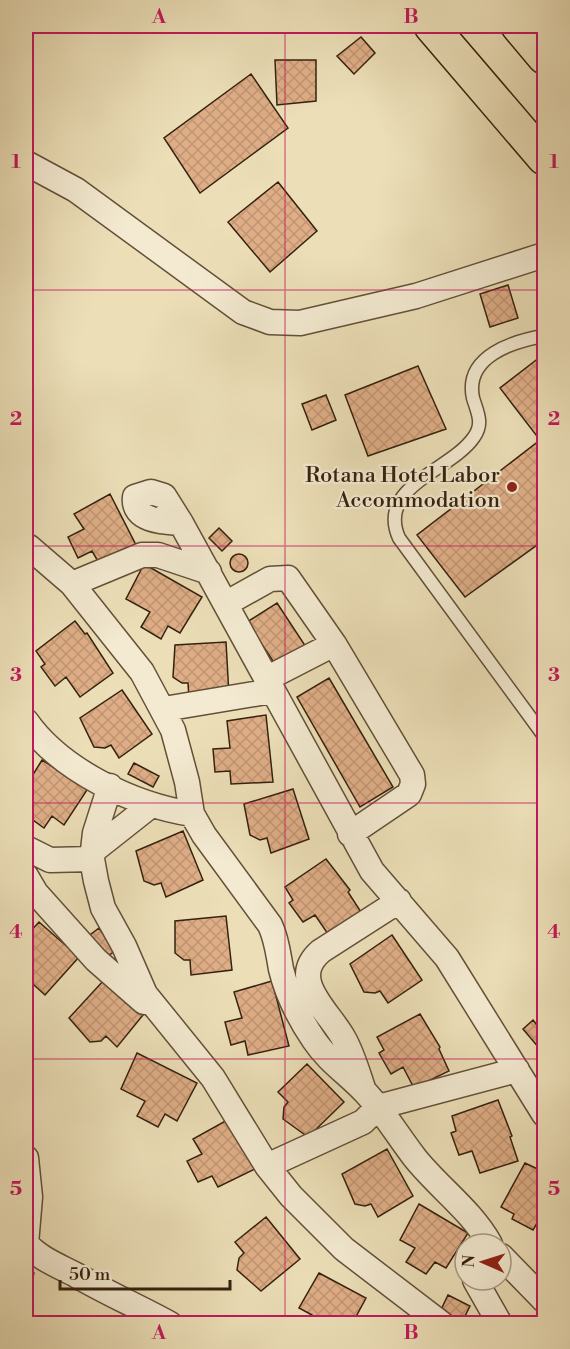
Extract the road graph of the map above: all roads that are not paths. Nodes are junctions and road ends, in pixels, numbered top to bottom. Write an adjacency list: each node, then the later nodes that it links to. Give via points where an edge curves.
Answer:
1 (431, 26): 4 (highway)
2 (518, 26): 3 (highway)
3 (544, 57)
4 (544, 158)
5 (26, 163): 6 (street, via 76,190 243,312 270,322 300,323 416,296)
6 (544, 255)
7 (544, 336): 17 (lane, via 502,348 479,368 473,389 480,421 474,437 398,501 394,517 399,538)
8 (180, 523): 10 (street)
9 (29, 547): 11 (street)
10 (209, 572): 11 (street, via 158,555 142,555); 12 (street)
11 (72, 584): 15 (street, via 141,672)
12 (227, 603): 13 (street, via 270,579 288,578); 14 (street)
13 (334, 644): 14 (street); 21 (street, via 412,776 413,784 409,794 397,804)
14 (269, 685): 15 (street); 21 (street)
15 (164, 710): 20 (street, via 180,749)
16 (26, 721): 18 (street, via 76,770)
17 (544, 736)
18 (110, 786): 19 (street); 23 (street)
19 (150, 806): 20 (street); 23 (street)
20 (192, 814): 28 (street, via 270,925 291,1001 314,1041)
21 (350, 834): 25 (street, via 372,872)
22 (26, 848): 23 (street, via 50,860)
23 (92, 855): 26 (street, via 103,908 145,994)
24 (26, 876): 26 (street, via 36,893 96,960)
25 (399, 902): 27 (street, via 447,958); 28 (street, via 321,951 311,959 308,969 308,982 316,999 345,1040)
26 (164, 1019): 31 (street, via 213,1078)
27 (517, 1070): 28 (street); 29 (street)
28 (371, 1099): 31 (street, via 363,1122); 32 (street, via 416,1158)
29 (544, 1114)
30 (26, 1158): 33 (street, via 30,1197)
31 (267, 1166): 38 (street, via 344,1250)
32 (482, 1232)
33 (26, 1244): 37 (street)
34 (513, 1268): 36 (street)
35 (482, 1292): 39 (street)
36 (544, 1300)
37 (158, 1321)
38 (442, 1323)
39 (500, 1323)

